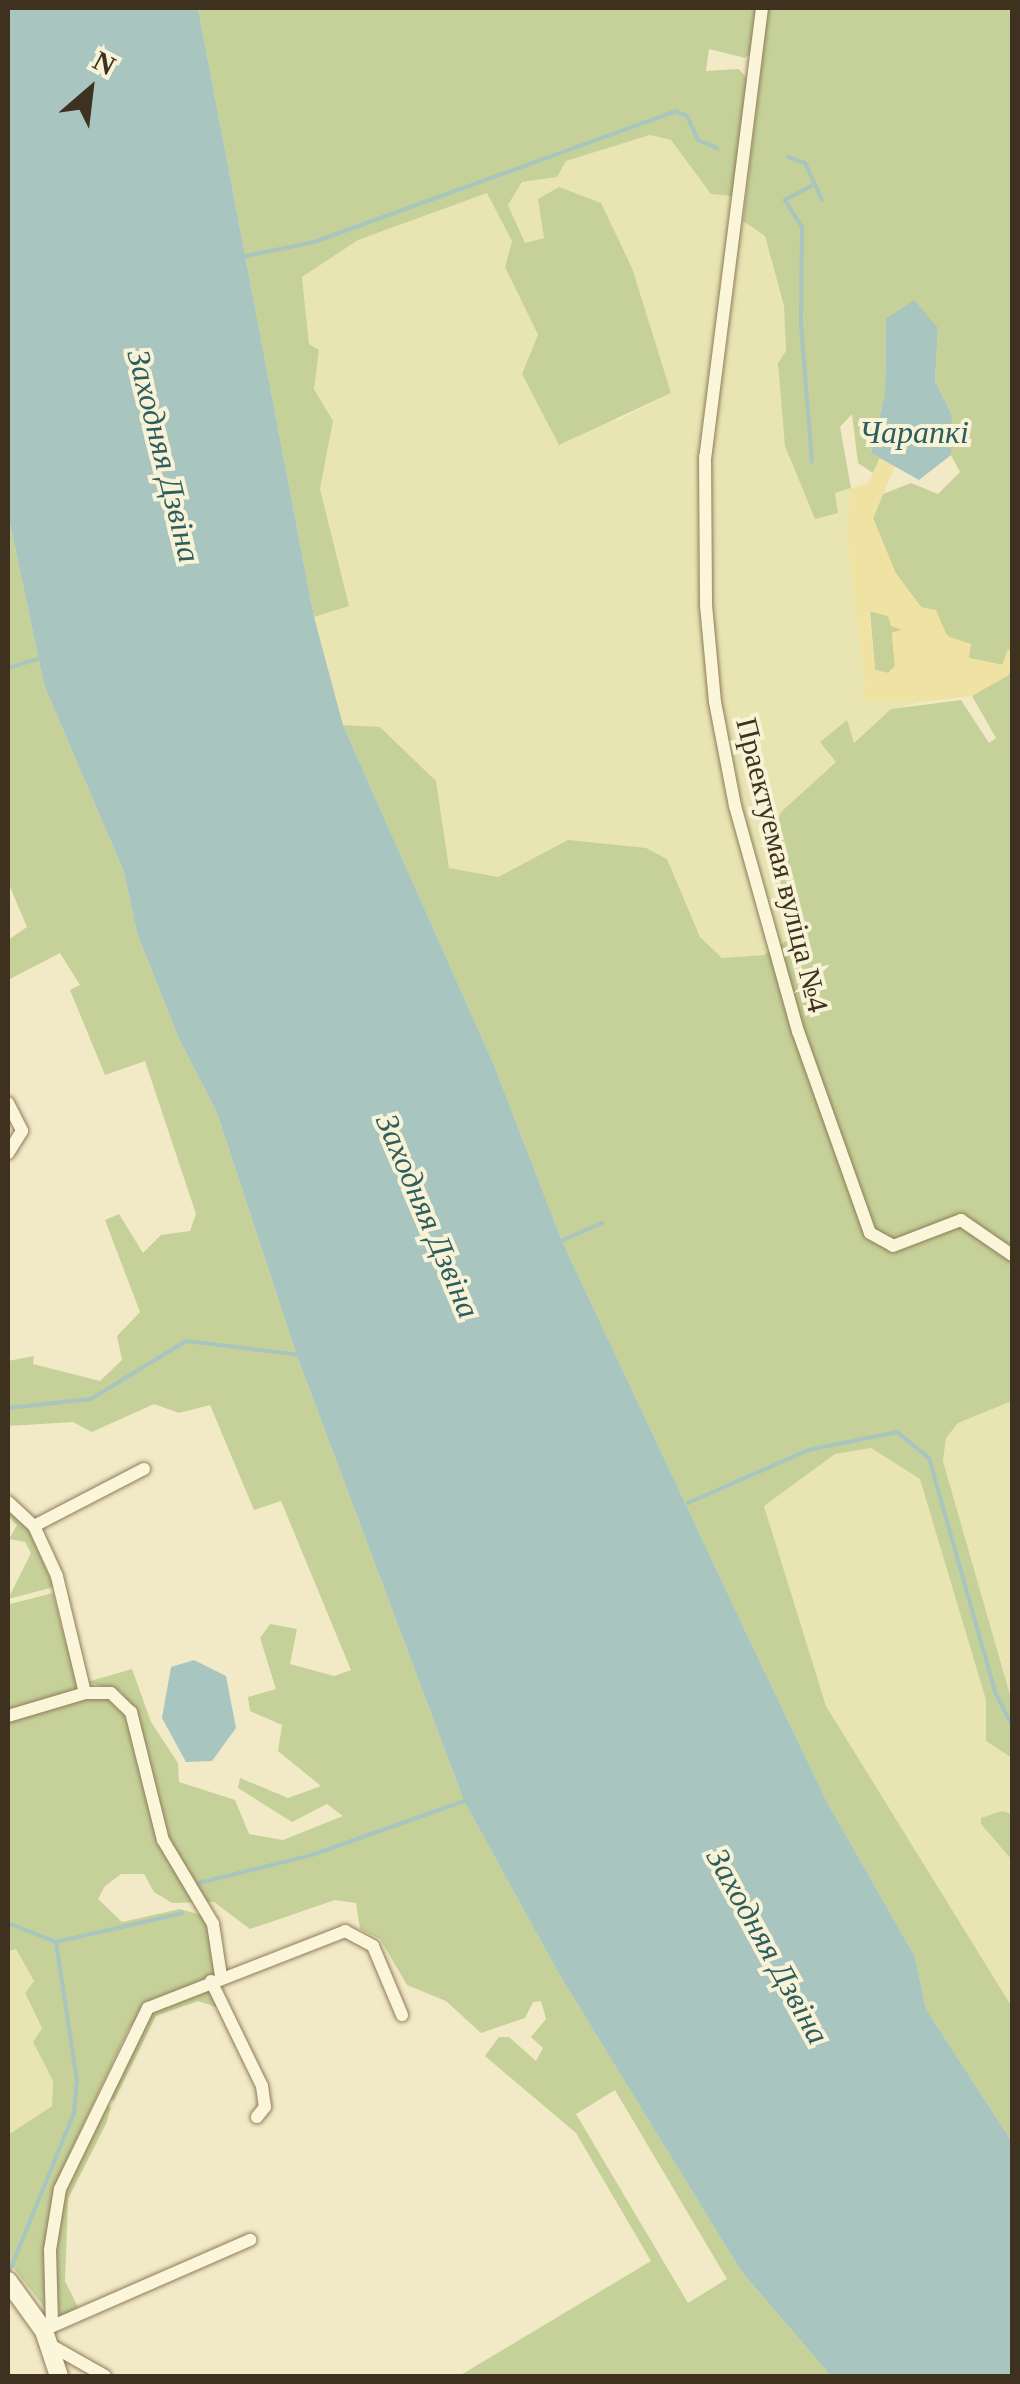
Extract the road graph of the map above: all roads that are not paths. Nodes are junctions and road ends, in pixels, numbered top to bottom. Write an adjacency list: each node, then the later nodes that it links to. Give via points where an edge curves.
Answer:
1 (762, 8): 4 (street, Праектуемая вуліца №4, via 705,457 715,702 735,806 798,1031 856,1198 880,1242 905,1244 961,1220)
2 (8, 1103): 3 (street, via 22,1131)
3 (8, 1153)
4 (1012, 1255)
5 (144, 1469): 7 (street)
6 (8, 1502): 7 (street)
7 (34, 1526): 8 (street, via 57,1576)
8 (85, 1693): 9 (street); 10 (street, via 111,1693 131,1712 162,1840 213,1924)
9 (8, 1716)
10 (216, 1978): 11 (street, via 336,1932 357,1933 373,1946); 12 (street, via 262,2086 265,2107); 15 (street, via 159,2001 140,2017 80,2140 56,2205)
11 (402, 2016)
12 (257, 2117)
13 (250, 2240): 15 (street)
14 (8, 2281): 15 (main road)
15 (49, 2334): 16 (main road); 17 (street)
16 (59, 2376)
17 (105, 2376)

